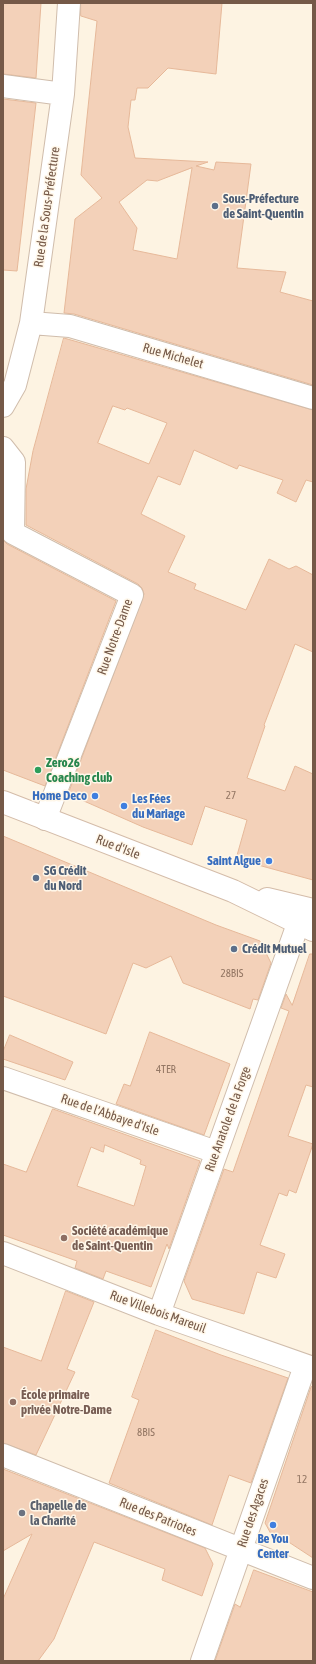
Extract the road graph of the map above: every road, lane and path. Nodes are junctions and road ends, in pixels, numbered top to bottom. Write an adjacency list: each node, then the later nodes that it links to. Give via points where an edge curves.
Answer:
1 (69, 3): 3 (street, Rue de la Sous-Préfecture)
2 (3, 86): 3 (street)
3 (63, 94): 4 (street, Rue de la Sous-Préfecture)
4 (31, 323): 5 (street, Rue Michelet, via 70,326); 6 (street, Rue de la Sous-Préfecture, via 15,385)
5 (313, 398)
6 (3, 406)
7 (3, 448): 9 (street, Rue Notre-Dame, via 14,462 13,533 132,595)
8 (3, 802): 9 (street, Rue d'Isle)
9 (46, 819): 10 (street, Rue d'Isle)
10 (308, 921): 12 (street, Rue Anatole de la Forge)
11 (3, 1078): 12 (street, Rue de l'Abbaye d'Isle)
12 (216, 1152): 14 (street, Rue Anatole de la Forge)
13 (3, 1253): 14 (street, Rue Villebois Mareuil)
14 (159, 1314): 15 (street, Rue Villebois Mareuil)
15 (309, 1367): 17 (street, Rue des Agaces)
16 (3, 1455): 17 (street, Rue des Patriotes)
17 (240, 1550): 18 (street, Rue des Patriotes); 19 (street, Rue des Agaces)
18 (313, 1578)
19 (202, 1661)

